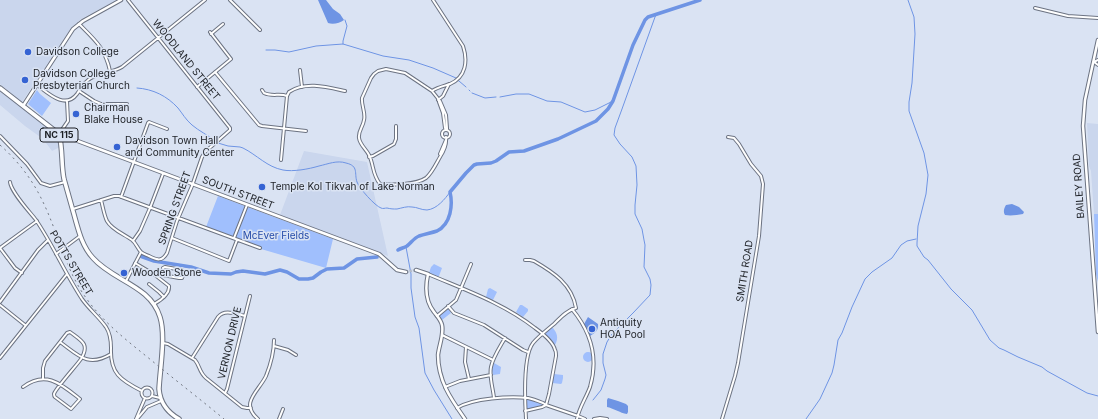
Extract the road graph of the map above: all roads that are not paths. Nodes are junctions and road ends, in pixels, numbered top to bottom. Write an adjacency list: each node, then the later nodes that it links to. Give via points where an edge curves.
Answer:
1 (121, 0): 8 (street)
2 (128, 0): 11 (street, WOODLAND STREET)
3 (205, 0): 11 (street)
4 (230, 0): 10 (street)
5 (432, 0): 19 (street, via 456,34 465,52 464,69 457,79)
6 (1035, 8): 7 (street, via 1068,16)
7 (1098, 18)
8 (79, 24): 17 (street, via 103,50); 20 (street, via 70,32)
9 (223, 24): 18 (street, via 210,34 231,59)
10 (260, 30)
11 (158, 38): 17 (street, via 122,67); 21 (street, WOODLAND STREET)
12 (1098, 40): 14 (street, BAILEY ROAD)
13 (1098, 60): 14 (street)
14 (1094, 62): 15 (street); 89 (street, BAILEY ROAD, via 1085,100 1083,126)
15 (1098, 65)
16 (300, 70): 22 (street)
17 (110, 72): 25 (street, via 92,77)
18 (216, 72): 21 (street); 35 (street, via 259,125)
19 (449, 84): 27 (street); 29 (street)
20 (37, 85): 30 (street, via 57,99); 32 (street)
21 (197, 87): 37 (street, WOODLAND STREET)
22 (302, 87): 26 (street, via 318,86); 28 (street, via 290,91)
23 (0, 88): 32 (main road, NC 115)
24 (262, 90): 28 (street, via 268,95)
25 (78, 91): 30 (street); 31 (street, via 101,104)
26 (345, 91)
27 (432, 91): 29 (street); 43 (street, via 403,72 386,69 374,74 362,98 365,118 359,134 360,142)
28 (287, 96): 35 (street)
29 (439, 100): 36 (street)
30 (67, 101): 39 (street, via 68,121)
31 (128, 104)
32 (23, 106): 39 (main road, NC 115)
33 (396, 126): 43 (street, via 394,144)
34 (167, 129): 45 (street, via 148,122)
35 (284, 129): 38 (street); 44 (street)
36 (446, 129): 42 (street, via 442,134); 42 (street, via 450,134)
37 (230, 130): 49 (street, SPRING STREET, via 203,154)
38 (306, 131)
39 (59, 134): 45 (street, SOUTH STREET); 48 (main road, NC 115)
40 (0, 136): 48 (street, via 41,183 50,186)
41 (728, 137): 134 (street, SMITH ROAD, via 734,138 740,144 761,176 763,184 760,230 738,363)
42 (446, 139): 43 (street, via 432,171 424,179 411,183 380,184 375,178)
43 (369, 157)
44 (281, 160)
45 (134, 163): 46 (street, SOUTH STREET); 50 (street)
46 (163, 174): 49 (street, SOUTH STREET); 53 (street)
47 (10, 182): 56 (street, POTTS STREET, via 10,186)
48 (65, 182): 54 (main road, NC 115)
49 (192, 184): 52 (street, SOUTH STREET); 55 (street, SPRING STREET)
50 (121, 197): 51 (street, via 114,196); 53 (street)
51 (101, 200): 54 (street); 61 (street, via 108,222)
52 (247, 205): 59 (street); 70 (street, SOUTH STREET, via 379,254 397,270)
53 (150, 208): 55 (street); 61 (street)
54 (73, 209): 57 (main road, NC 115)
55 (179, 218): 58 (street, SPRING STREET); 59 (street)
56 (37, 221): 60 (street, POTTS STREET); 62 (street)
57 (80, 236): 65 (street); 76 (main road, NC 115, via 96,261)
58 (172, 238): 59 (street, via 229,261); 64 (street, SPRING STREET, via 167,253 161,260)
59 (236, 239): 63 (street)
60 (48, 240): 65 (street, POTTS STREET); 71 (street)
61 (133, 241): 64 (street)
62 (0, 248): 71 (street)
63 (260, 248)
64 (141, 252): 67 (street)
65 (56, 254): 72 (street, POTTS STREET)
66 (525, 260): 85 (street, via 534,261 561,279 574,297 576,308)
67 (135, 263): 75 (street); 76 (street)
68 (471, 264): 78 (street)
69 (416, 270): 73 (street)
70 (406, 272)
71 (22, 273): 81 (street)
72 (67, 274): 88 (street); 99 (street, POTTS STREET, via 83,300 110,334)
73 (428, 274): 78 (street); 87 (street, via 426,293 428,302)
74 (163, 275): 74 (street, via 165,267 184,272 182,278); 75 (street)
75 (160, 278): 80 (street, via 170,288)
76 (126, 281): 82 (main road, NC 115, via 143,292)
77 (149, 284): 80 (street)
78 (461, 288): 84 (street, via 456,300); 90 (street, via 515,313)
79 (250, 296): 86 (street, VERNON DRIVE)
80 (164, 297): 82 (street)
81 (0, 302)
82 (154, 304): 95 (main road, NC 115, via 162,322)
83 (0, 305): 88 (street)
84 (448, 306): 87 (street); 92 (street, via 454,313)
85 (572, 309): 90 (street); 123 (street, via 589,336 593,351 590,387)
86 (245, 316): 103 (street, via 226,312 220,314); 112 (street, VERNON DRIVE)
87 (437, 316): 91 (street, via 442,324)
88 (25, 325): 101 (street)
89 (1098, 332)
90 (543, 334): 98 (street); 118 (street, via 556,350)
91 (442, 335): 97 (street); 110 (street, via 438,355)
92 (505, 338): 98 (street); 104 (street)
93 (274, 340): 96 (street)
94 (60, 342): 102 (street); 102 (street, via 70,332 85,346); 106 (street, via 44,362)
95 (162, 343): 103 (street); 117 (main road, NC 115, via 159,389)
96 (274, 346): 100 (street); 119 (street, via 266,376 251,399)
97 (466, 347): 104 (street); 107 (street, via 465,362)
98 (528, 352): 116 (street)
99 (110, 354): 102 (street, via 96,360); 111 (street, POTTS STREET, via 114,369 120,377)
100 (296, 355)
101 (0, 358)
102 (82, 358): 108 (street)
103 (192, 358): 112 (street, via 198,364 202,375)
104 (493, 360): 105 (street)
105 (491, 374): 107 (street); 115 (street)
106 (43, 379): 108 (street); 109 (street)
107 (469, 379): 110 (street)
108 (61, 384): 108 (street, via 54,394 55,397 71,409 80,399)
109 (23, 387)
110 (445, 387): 120 (street)
111 (142, 391): 113 (street, via 149,388); 114 (street)
112 (225, 393): 119 (street, via 242,407)
113 (152, 396): 114 (street); 117 (street)
114 (145, 398): 124 (street)
115 (494, 398): 116 (street); 120 (street, via 467,403)
116 (525, 398): 118 (street); 122 (street)
117 (161, 400): 124 (street, via 147,407); 125 (main road, via 168,412)
118 (546, 405): 122 (street); 123 (street)
119 (251, 408): 126 (street)
120 (457, 408): 128 (street)
121 (284, 409): 127 (street)
122 (526, 411): 129 (street)
123 (578, 416): 130 (street); 131 (street)
124 (136, 419)
125 (177, 419)
126 (258, 419)
127 (279, 419)
128 (465, 419)
129 (526, 419)
130 (577, 419)
131 (585, 419)
132 (594, 419): 133 (street)
133 (607, 419)
134 (722, 419)

